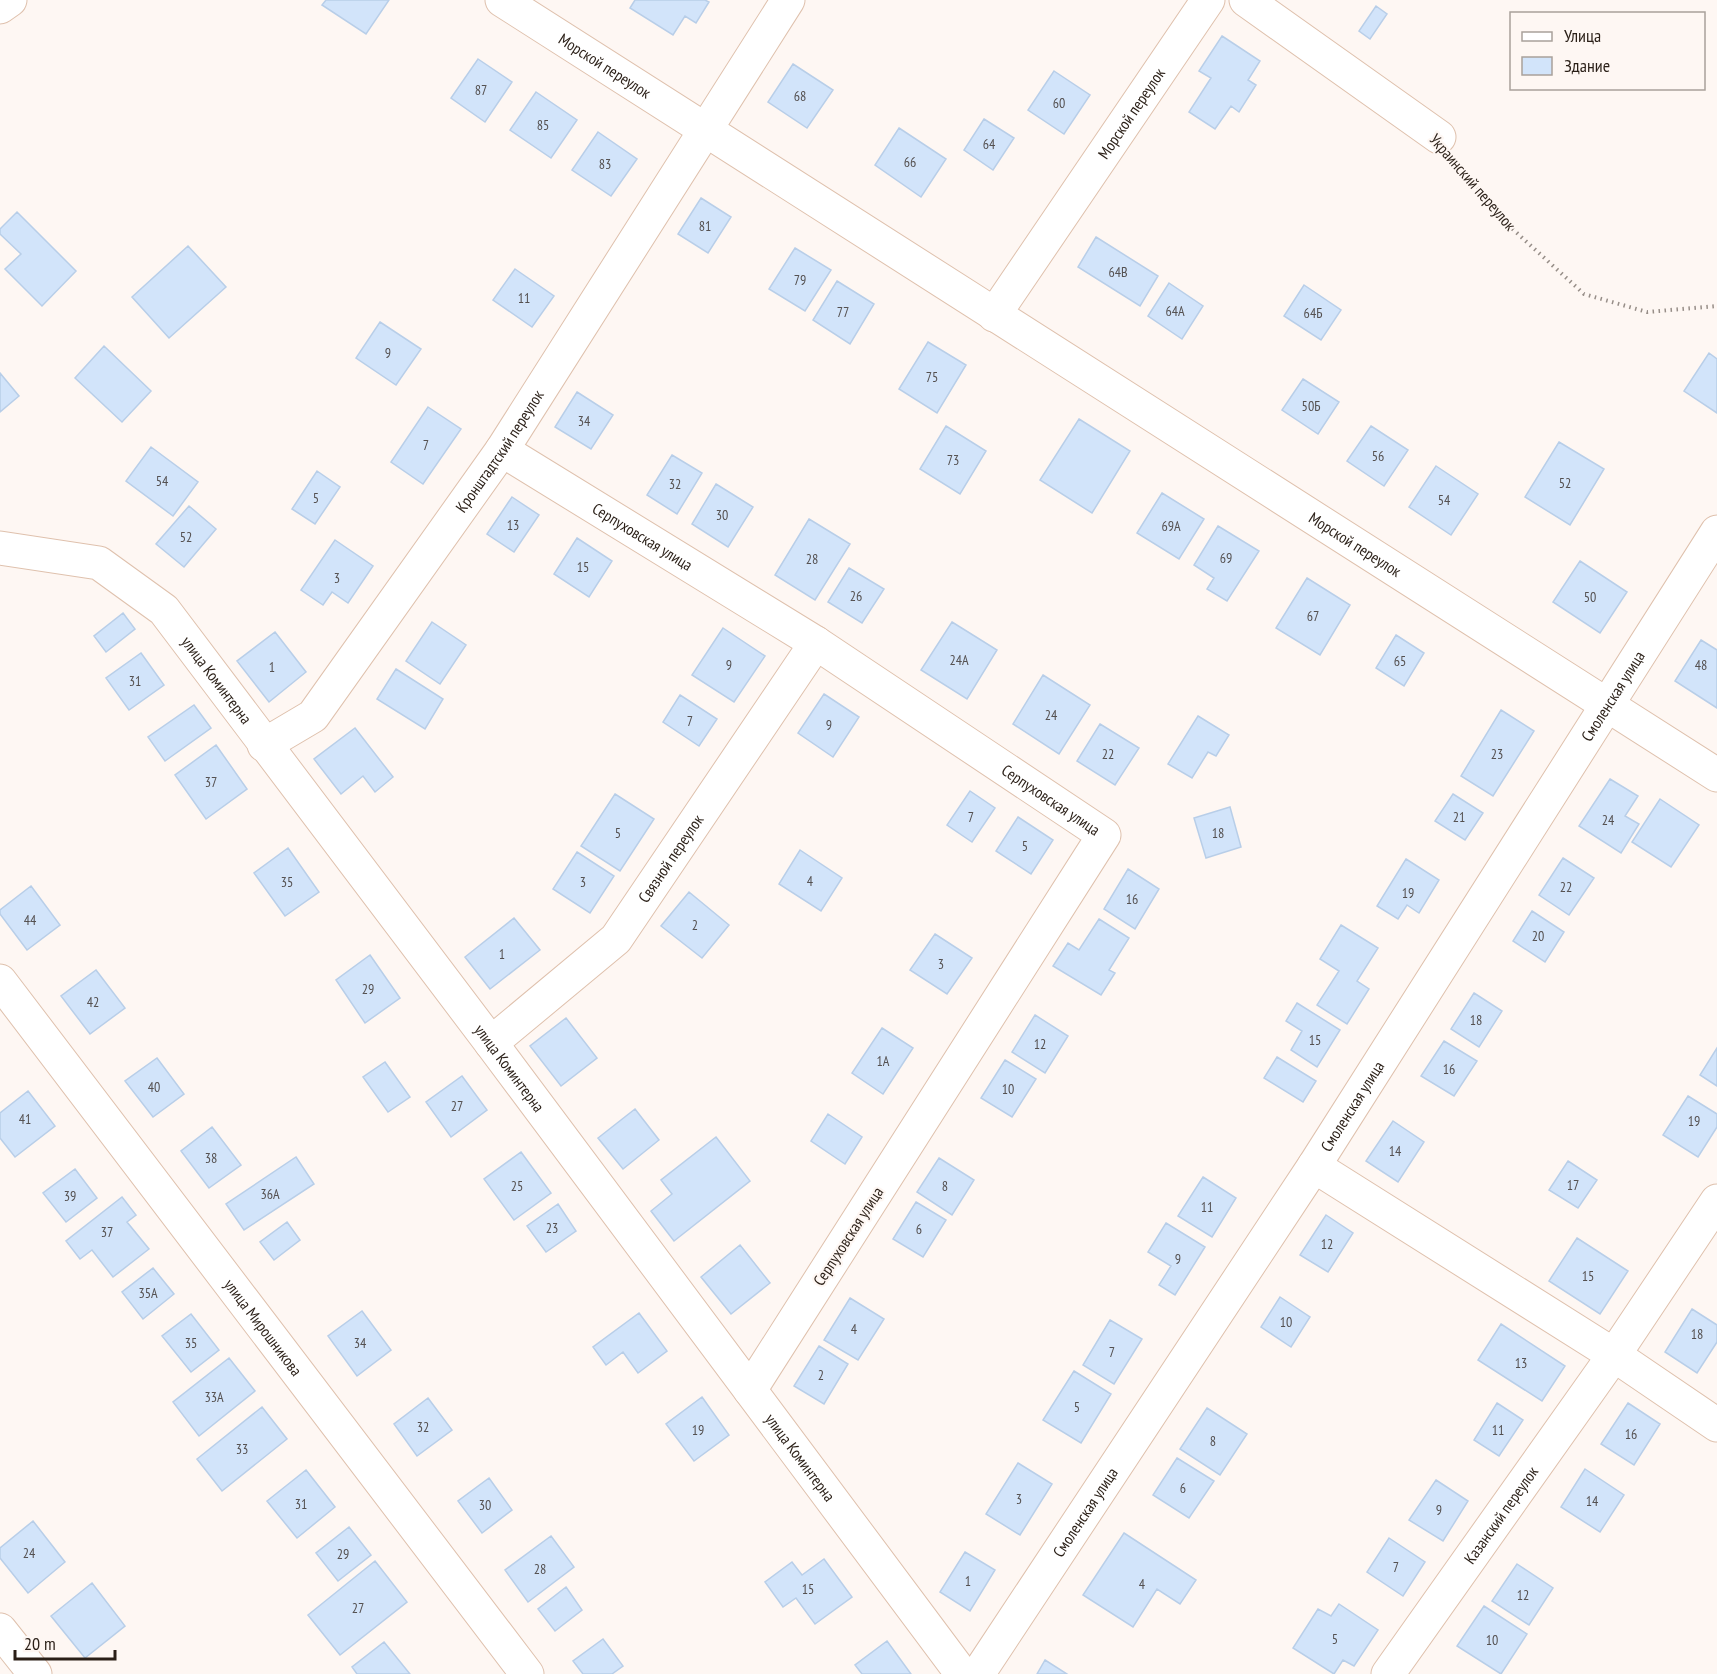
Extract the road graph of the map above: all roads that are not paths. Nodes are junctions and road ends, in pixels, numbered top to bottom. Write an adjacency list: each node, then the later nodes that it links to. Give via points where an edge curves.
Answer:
1 (10, 0): 6 (street)
2 (502, 0): 7 (street, Морской переулок)
3 (788, 0): 7 (street)
4 (1208, 0): 9 (street, Морской переулок)
5 (1246, 0): 8 (street, Украинский переулок)
6 (0, 7)
7 (706, 131): 9 (street, Морской переулок); 10 (street, Кронштадтский переулок)
8 (1439, 137)
9 (994, 315): 14 (street, Морской переулок)
10 (502, 450): 13 (street, Серпуховская улица); 15 (street, Кронштадтский переулок, via 313,716)
11 (1717, 532): 14 (street, Смоленская улица)
12 (0, 548): 15 (street, улица Коминтерна, via 99,563 164,610)
13 (816, 643): 18 (street, Связной переулок, via 616,939); 22 (street, Серпуховская улица, via 1104,834)
14 (1608, 703): 16 (street, Морской переулок); 19 (street, Смоленская улица)
15 (264, 745): 18 (street, улица Коминтерна)
16 (1717, 775)
17 (0, 981): 26 (street, улица Мирошникова)
18 (491, 1043): 22 (street, улица Коминтерна)
19 (1314, 1166): 21 (street); 28 (street, Смоленская улица)
20 (1717, 1201): 21 (street, Казанский переулок)
21 (1614, 1355): 23 (street); 29 (street, Казанский переулок)
22 (750, 1390): 27 (street, улица Коминтерна)
23 (1717, 1425)
24 (0, 1630): 25 (street)
25 (35, 1674)
26 (527, 1674)
27 (962, 1674)
28 (978, 1674)
29 (1388, 1674)

